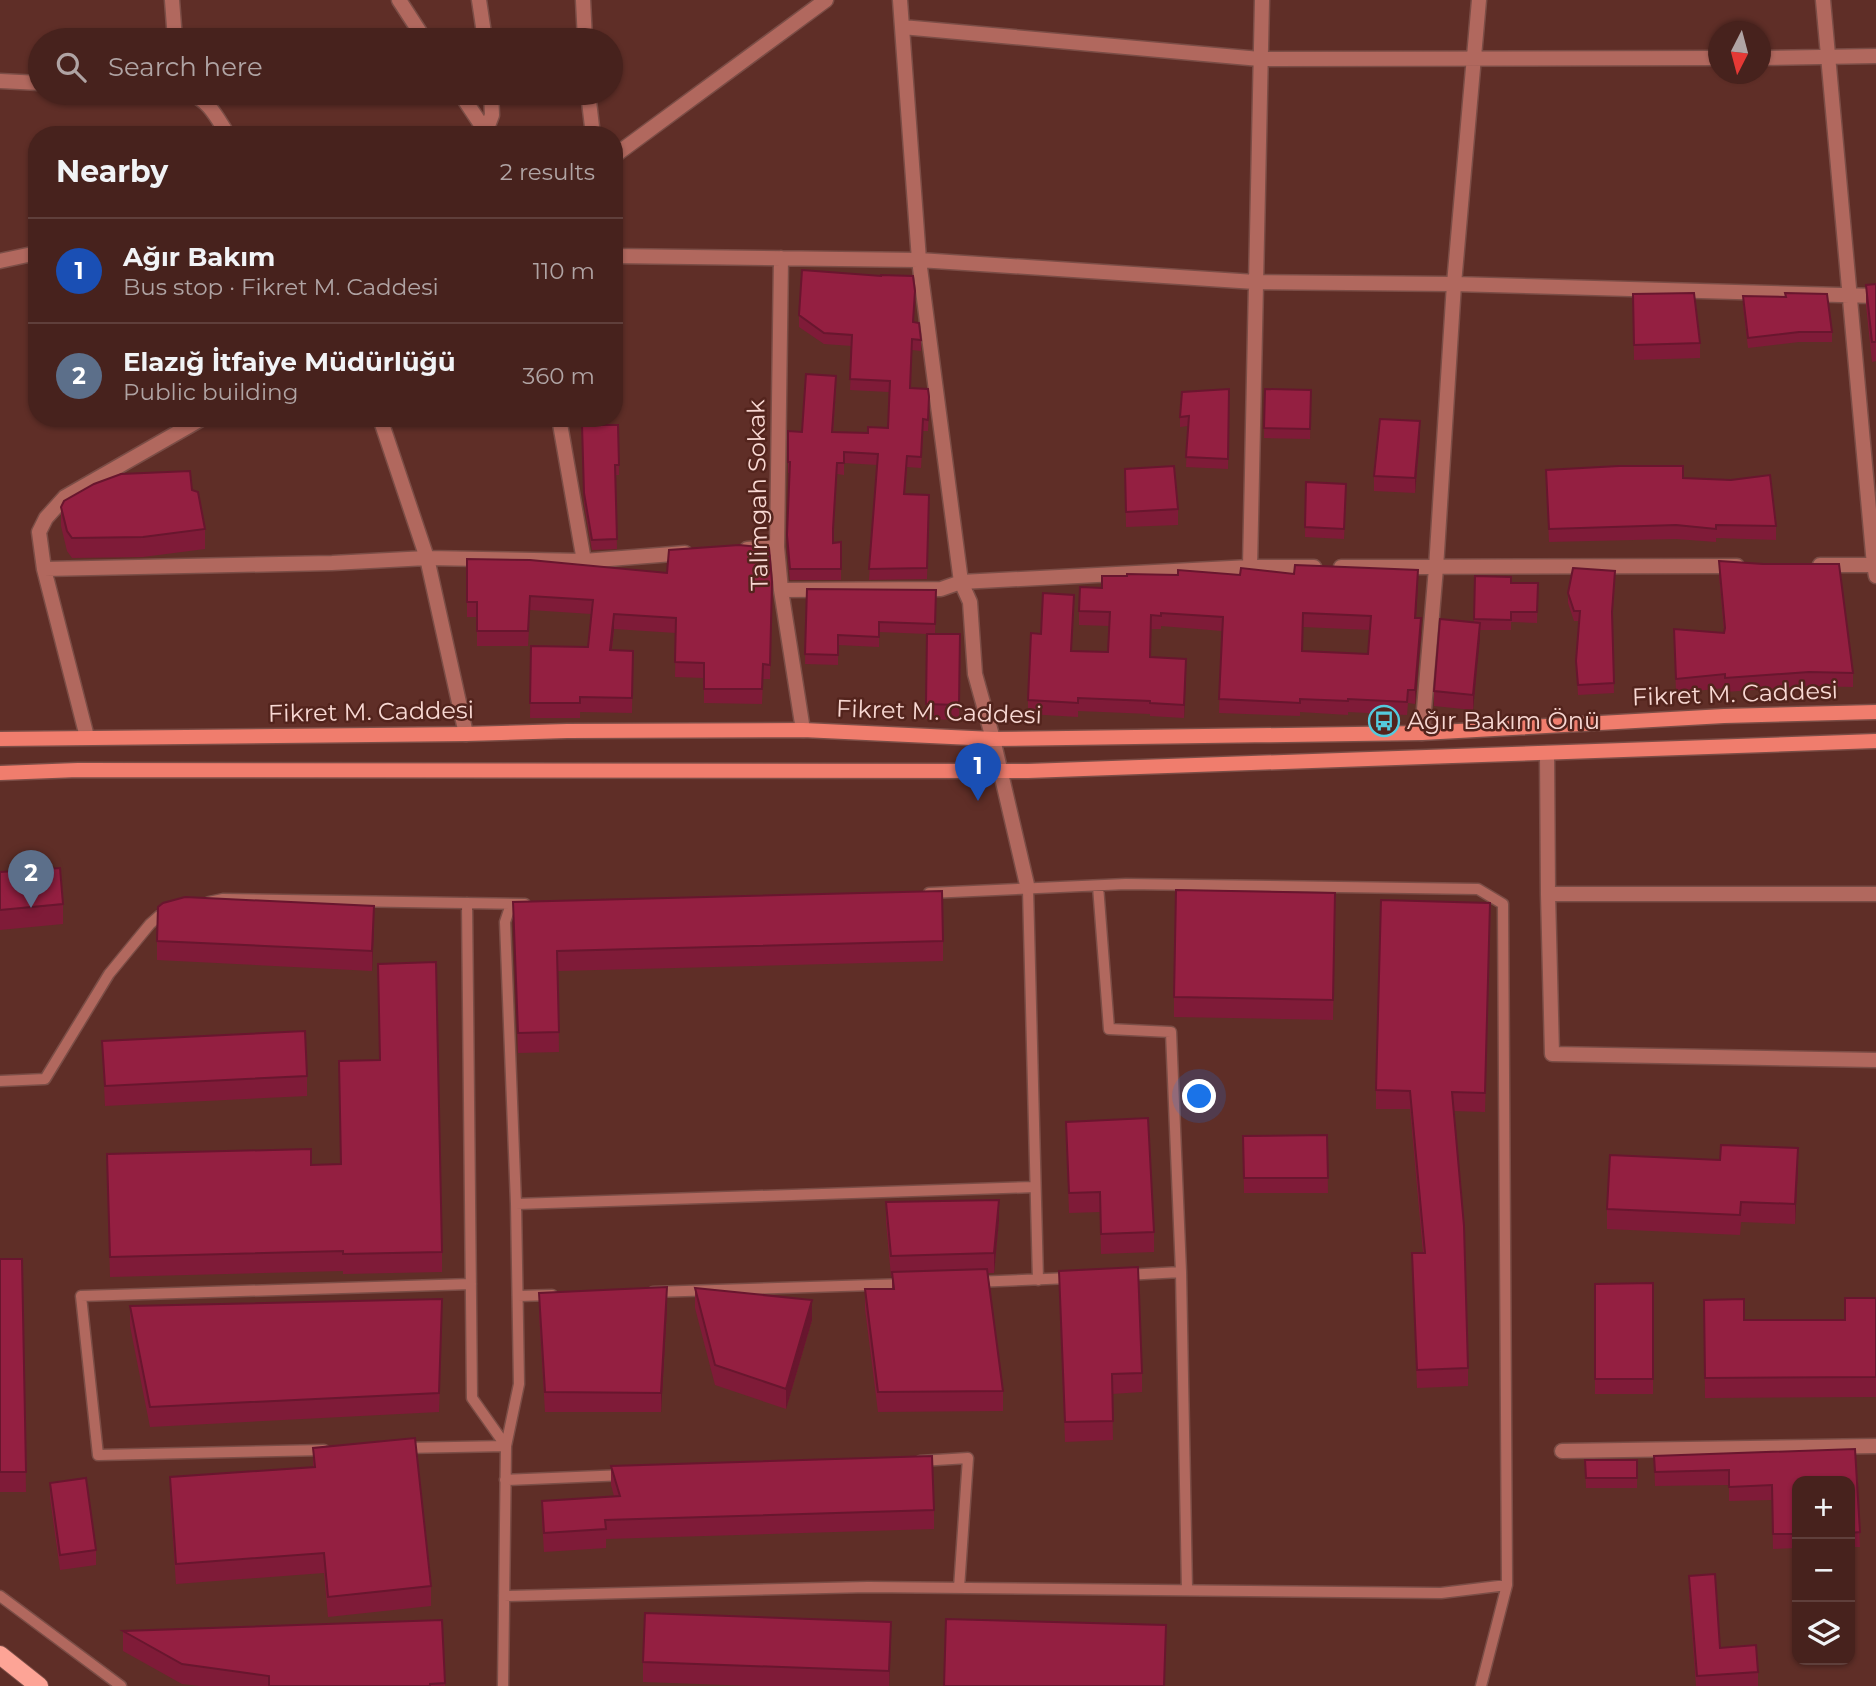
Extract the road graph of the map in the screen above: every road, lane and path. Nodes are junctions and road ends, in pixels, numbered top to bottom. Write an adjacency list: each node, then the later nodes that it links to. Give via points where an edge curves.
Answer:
1 (172, 0): 11 (street)
2 (399, 0): 12 (street)
3 (480, 0): 13 (street)
4 (583, 0): 14 (street)
5 (826, 0): 31 (street)
6 (900, 0): 10 (street)
7 (1262, 0): 20 (street)
8 (1479, 0): 16 (street)
9 (1823, 0): 19 (street)
10 (902, 27): 20 (street); 35 (street)
11 (174, 28)
12 (417, 28)
13 (484, 28)
14 (584, 28)
15 (1876, 56): 19 (street)
16 (1474, 58): 17 (street); 20 (street); 38 (street)
17 (1708, 58)
18 (1771, 58): 19 (street)
19 (1830, 58): 39 (street)
20 (1260, 59): 37 (street)
21 (0, 81): 22 (street)
22 (28, 82)
23 (208, 105): 27 (street)
24 (468, 105): 28 (street)
25 (492, 105): 29 (street)
26 (590, 105): 30 (street)
27 (222, 126)
28 (482, 126)
29 (489, 126)
30 (592, 126)
31 (623, 149)
32 (28, 255): 36 (street)
33 (623, 256): 34 (street)
34 (781, 258): 35 (street); 44 (street, Talimgah Sokak)
35 (919, 260): 37 (street); 55 (street)
36 (0, 261)
37 (1255, 282): 38 (street); 51 (street)
38 (1454, 284): 39 (street); 52 (street)
39 (1850, 296): 40 (street); 54 (street)
40 (1876, 296)
41 (187, 427): 53 (street, via 65,497 39,532)
42 (383, 427): 47 (street)
43 (561, 427): 48 (street)
44 (777, 547): 45 (street); 56 (street, Talimgah Sokak)
45 (736, 550)
46 (694, 553): 48 (street)
47 (427, 558): 48 (street); 53 (street); 60 (street)
48 (584, 561)
49 (1805, 565): 54 (street)
50 (1751, 566): 52 (street)
51 (1250, 567): 52 (street); 55 (street)
52 (1436, 568): 59 (street)
53 (44, 569): 61 (street)
54 (1875, 571)
55 (961, 582): 56 (street, via 941,589); 63 (street, via 970,602 975,674)
56 (781, 590): 58 (street, Talimgah Sokak)
57 (1876, 712): 59 (main road, Fikret M. Caddesi)
58 (803, 730): 60 (main road, Fikret M. Caddesi); 63 (main road, Fikret M. Caddesi)
59 (1422, 733): 63 (main road, Fikret M. Caddesi)
60 (466, 734): 61 (main road, Fikret M. Caddesi)
61 (87, 737): 62 (main road, Fikret M. Caddesi)
62 (0, 739)
63 (993, 739): 66 (street)
64 (1876, 741): 65 (main road)
65 (1547, 753): 66 (main road); 71 (street)
66 (1000, 771): 67 (main road); 69 (street)
67 (0, 772)
68 (1098, 886): 69 (lane); 82 (lane, via 1109,1029 1171,1032); 100 (lane, via 1478,889 1503,904)
69 (1028, 889): 70 (lane); 80 (lane)
70 (918, 894)
71 (1548, 894): 72 (street); 78 (street, via 1552,1054)
72 (1876, 894)
73 (467, 903): 74 (lane); 75 (lane, via 223,899); 87 (lane)
74 (511, 904): 76 (lane); 81 (lane, via 505,922)
75 (197, 905)
76 (537, 905)
77 (184, 909): 79 (lane, via 159,916 125,954 45,1079)
78 (1876, 1060)
79 (0, 1081)
80 (1035, 1187): 81 (lane); 85 (lane)
81 (516, 1204): 91 (lane)
82 (1181, 1272): 83 (lane); 102 (lane)
83 (1116, 1275)
84 (1077, 1278): 85 (lane)
85 (1038, 1280): 86 (lane)
86 (968, 1282)
87 (471, 1284): 92 (lane, via 472,1398); 95 (lane, via 80,1296 98,1455)
88 (917, 1284): 89 (lane)
89 (642, 1292)
90 (559, 1295): 91 (lane)
91 (518, 1296): 92 (lane, via 519,1384)
92 (506, 1446): 94 (lane); 99 (lane)
93 (1876, 1446): 96 (street)
94 (397, 1448)
95 (342, 1450)
96 (1562, 1451)
97 (914, 1461): 101 (lane, via 968,1458)
98 (641, 1474): 99 (lane)
99 (505, 1480): 104 (lane)
100 (1507, 1585): 102 (lane, via 1441,1593); 109 (lane)
101 (959, 1588): 102 (lane); 104 (lane)
102 (1187, 1590)
103 (0, 1596): 107 (lane)
104 (504, 1596): 108 (lane)
105 (0, 1655): 106 (main road)
106 (39, 1686)
107 (121, 1686)
108 (503, 1686)
109 (1481, 1686)

